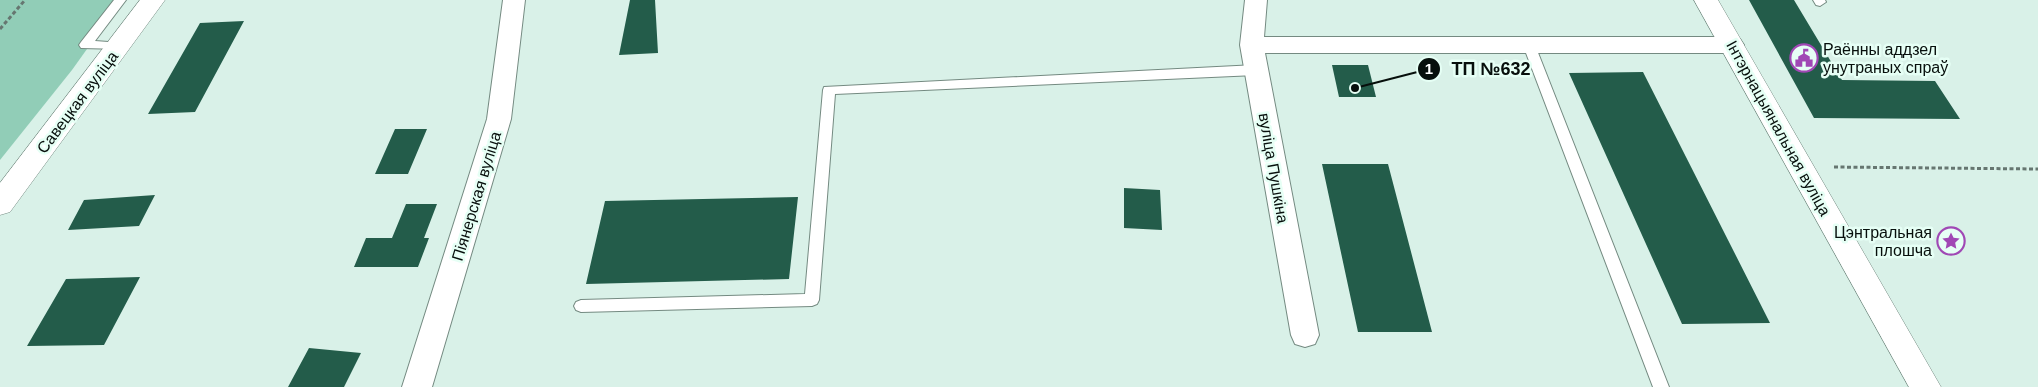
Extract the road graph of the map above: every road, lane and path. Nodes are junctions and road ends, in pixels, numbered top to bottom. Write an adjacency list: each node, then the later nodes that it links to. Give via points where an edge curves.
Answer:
1 (25, 0): 7 (path)
2 (120, 0): 11 (lane, via 86,45)
3 (153, 0): 11 (street, Савецкая вуліца)
4 (514, 0): 18 (street, Піянерская вуліца, via 499,119)
5 (1256, 0): 8 (street, вуліца Пушкіна)
6 (1706, 0): 10 (street, Інтэрнацыянальная вуліца)
7 (0, 29)
8 (1252, 45): 9 (street); 12 (street, вуліца Пушкіна)
9 (1529, 45): 10 (street); 19 (lane)
10 (1732, 45): 13 (street, Інтэрнацыянальная вуліца)
11 (118, 46): 15 (street, Савецкая вуліца)
12 (1256, 70): 16 (lane, via 829,90 812,300); 17 (street, вуліца Пушкіна)
13 (1800, 166): 14 (path); 20 (street, Інтэрнацыянальная вуліца)
14 (2038, 169)
15 (0, 204)
16 (581, 306)
17 (1305, 334)
18 (417, 387)
19 (1661, 387)
20 (1925, 387)

